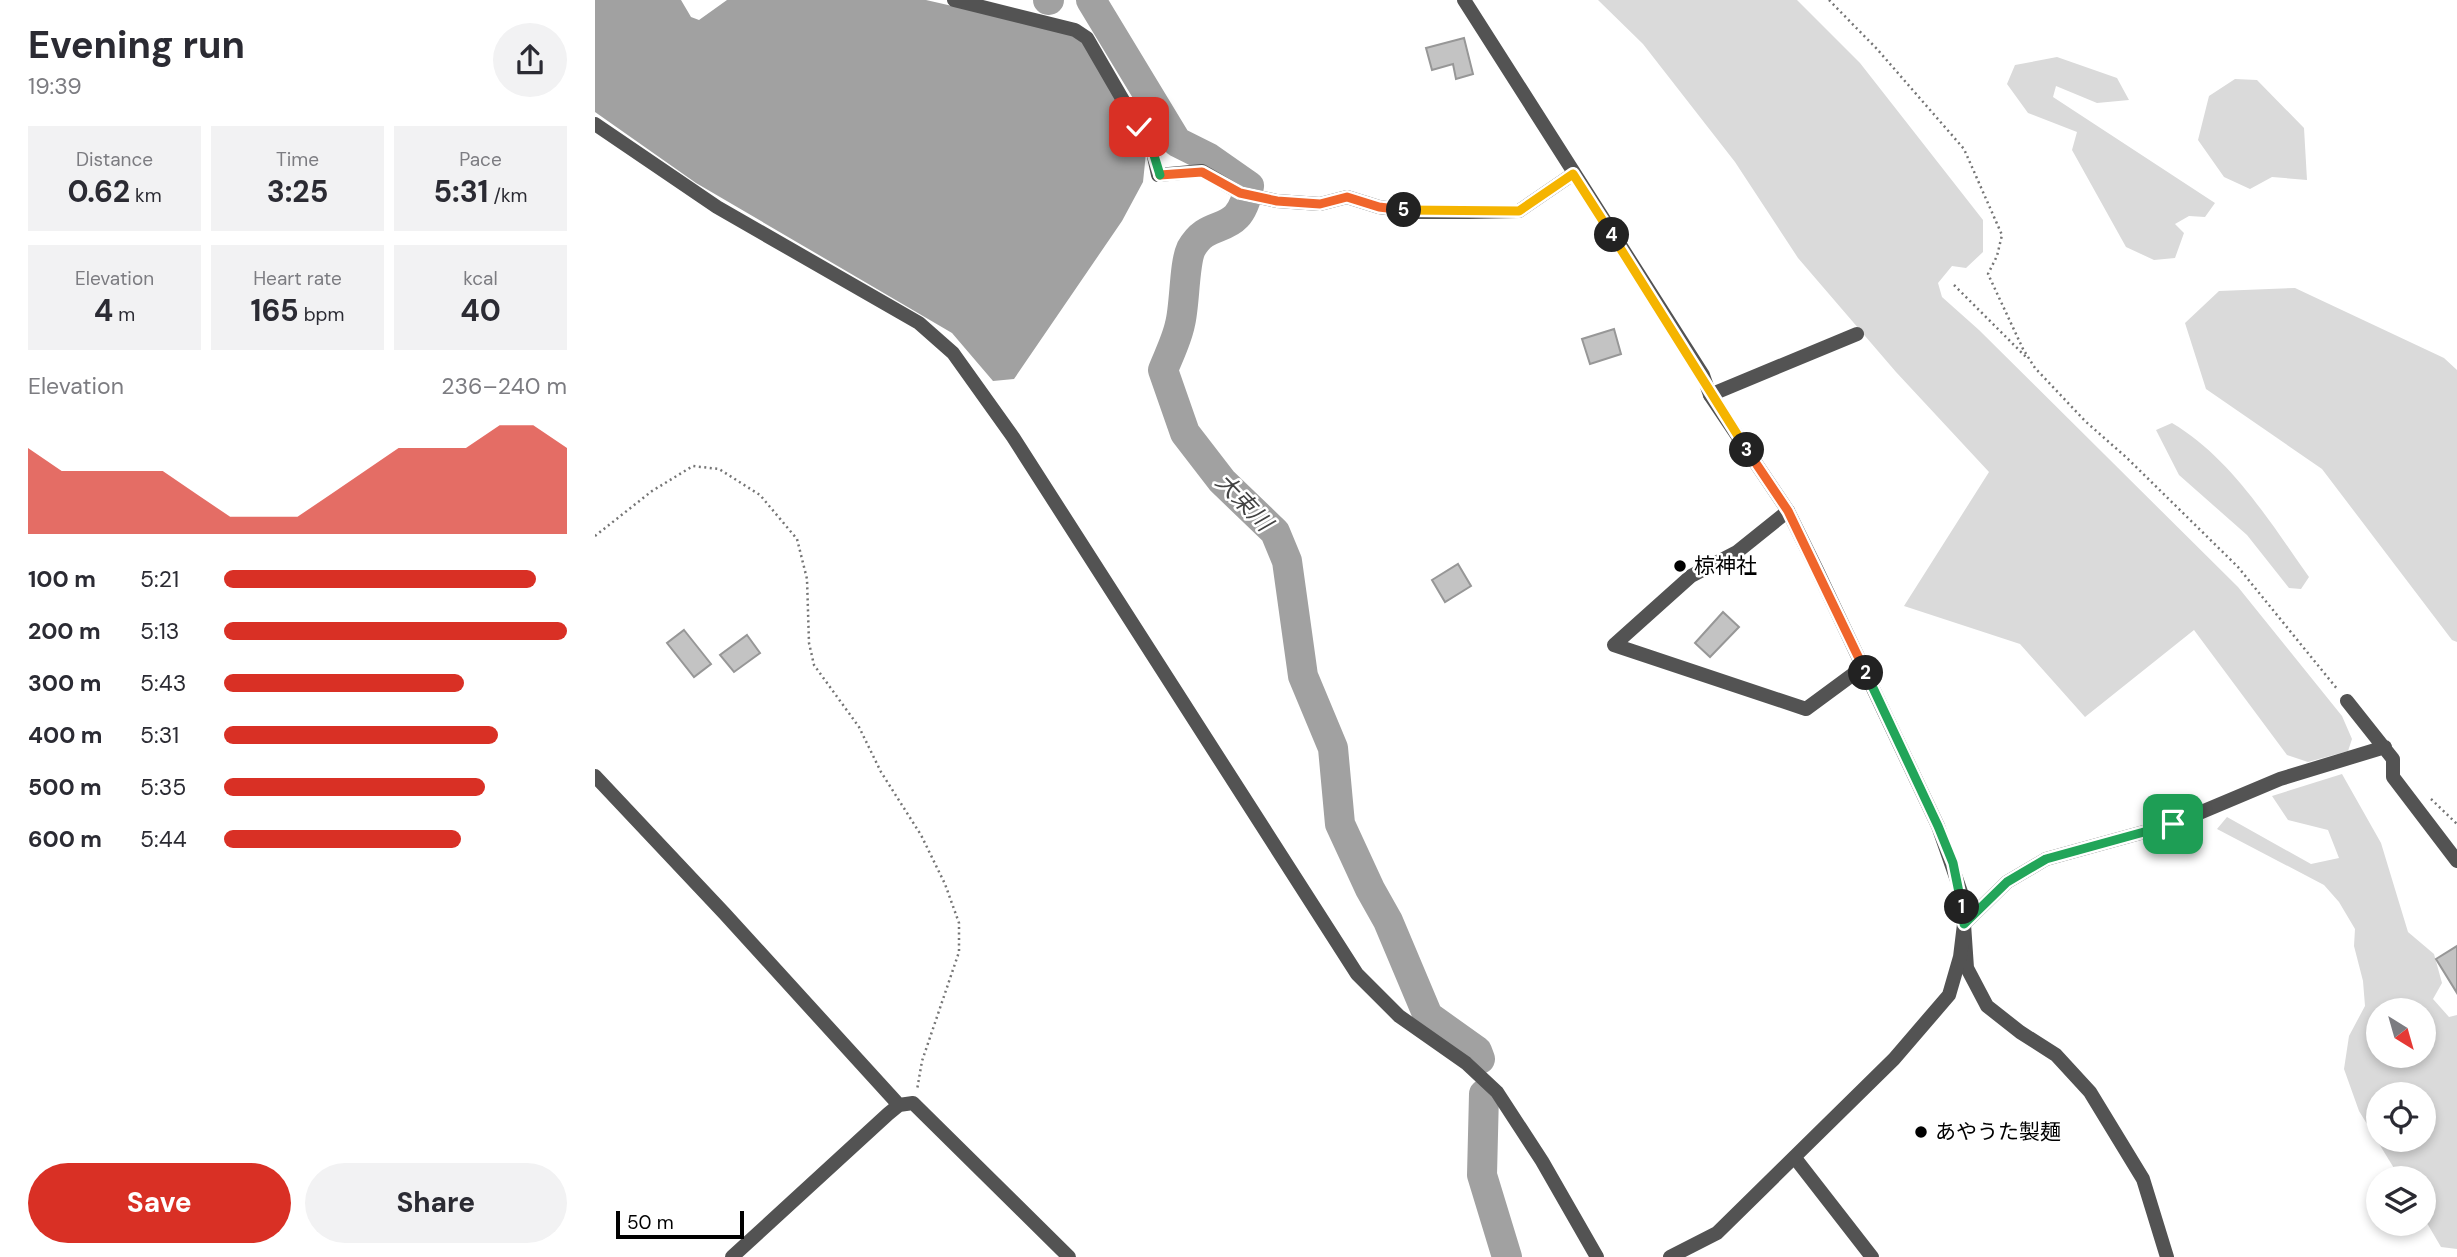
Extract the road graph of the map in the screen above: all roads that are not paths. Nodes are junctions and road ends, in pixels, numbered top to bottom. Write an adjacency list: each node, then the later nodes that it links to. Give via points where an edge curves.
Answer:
1 (954, 0): 4 (street, via 1075,30 1087,38 1153,152 1158,175 1202,172 1246,195 1320,204 1347,197 1416,212 1519,211)
2 (1464, 0): 4 (street)
3 (595, 124): 18 (street, via 717,207 919,323 953,353 1013,437 1357,974 1398,1016 1466,1063 1497,1092)
4 (1573, 174): 6 (street, via 1703,375)
5 (1857, 334): 6 (street)
6 (1710, 395): 7 (street)
7 (1788, 511): 8 (street); 8 (street, via 1737,552 1691,576 1613,645 1806,709)
8 (1863, 667): 13 (street, via 1943,838 1961,892)
9 (2347, 701): 10 (street)
10 (2385, 747): 12 (street, via 2393,759 2393,777); 13 (street, via 2280,779 2173,824 2046,859 2007,882)
11 (595, 776): 14 (street)
12 (2457, 861)
13 (1964, 924): 15 (street, via 1948,995 1894,1059); 21 (street, via 1967,968 1987,1006 2056,1055 2090,1092 2143,1179)
14 (906, 1104): 16 (street); 17 (street)
15 (1794, 1158): 19 (street, via 1717,1233); 20 (street)
16 (732, 1257)
17 (1069, 1257)
18 (1597, 1257)
19 (1670, 1257)
20 (1872, 1257)
21 (2167, 1257)

